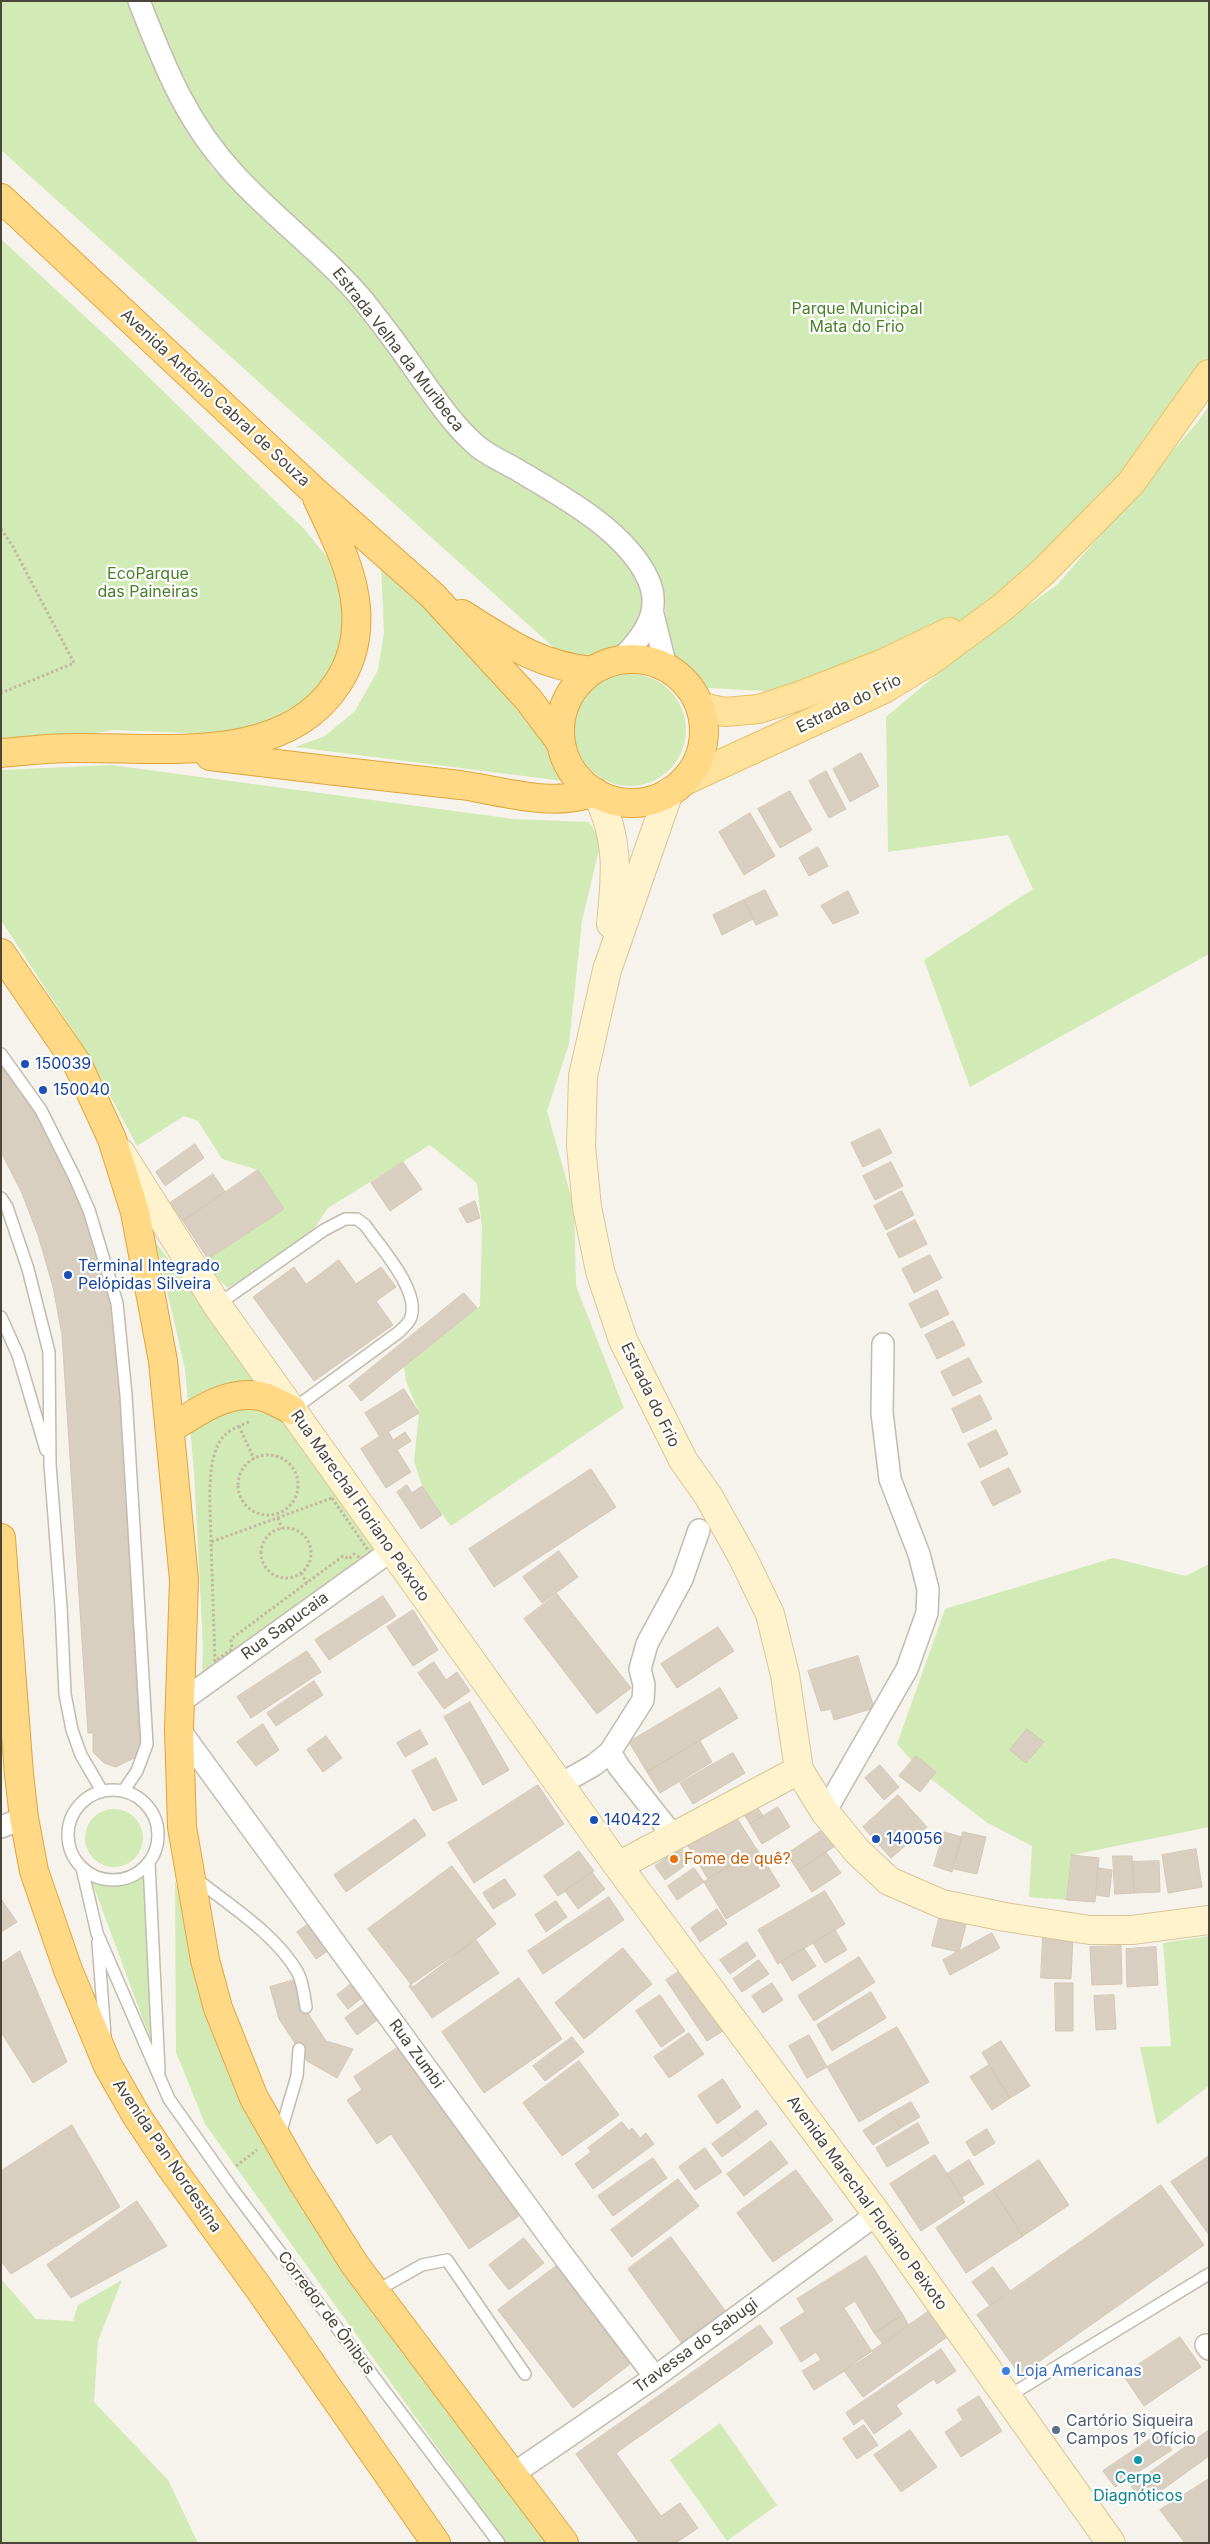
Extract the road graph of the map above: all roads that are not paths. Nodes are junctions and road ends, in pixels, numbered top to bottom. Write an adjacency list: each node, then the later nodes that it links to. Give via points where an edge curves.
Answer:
1 (139, 1): 7 (street, Estrada Velha da Muribeca, via 172,85 203,134 236,176 329,263 362,299 454,424 478,447 586,512 631,554 648,578)
2 (1, 198): 4 (highway, Avenida Antônio Cabral de Souza)
3 (1209, 374): 6 (main road, Estrada do Frio, via 1131,482 1044,571)
4 (313, 490): 5 (highway, Avenida Antônio Cabral de Souza); 13 (highway, via 347,566 356,608 354,647 341,678 312,714 270,736 208,748)
5 (432, 595): 10 (highway, Avenida Antônio Cabral de Souza, via 540,660); 12 (highway, Avenida Antônio Cabral de Souza, via 528,699)
6 (1003, 607): 11 (main road, Estrada do Frio, via 884,663 759,709 725,712); 15 (main road, Estrada do Frio, via 930,662 884,689)
7 (653, 614): 8 (street, via 631,649); 9 (street, Estrada Velha da Muribeca)
8 (620, 660): 9 (highway, via 639,659); 10 (highway)
9 (666, 667): 11 (highway, via 690,687)
10 (592, 671): 12 (highway, via 582,678 568,697 560,719)
11 (701, 707): 15 (highway, via 705,730 701,752)
12 (561, 743): 16 (highway, via 572,771)
13 (147, 748): 14 (highway, via 72,748); 16 (highway, via 459,785 549,799 567,800)
14 (1, 753)
15 (677, 786): 16 (highway, via 643,802 619,802); 18 (main road, Estrada do Frio)
16 (596, 793): 18 (main road, Estrada do Frio, via 608,816 615,843 616,869)
17 (1, 953): 20 (highway, via 78,1065)
18 (607, 970): 34 (main road, Estrada do Frio, via 583,1076 581,1136 587,1207 600,1271 623,1340 682,1460 709,1497 770,1614 784,1675)
19 (1, 1054): 36 (lane, via 41,1110 74,1176 89,1210 117,1303 126,1395 148,1744 137,1771)
20 (112, 1139): 22 (main road, Rua Marechal Floriano Peixoto); 26 (highway, via 136,1212 163,1361)
21 (1, 1198): 27 (lane, via 28,1269 49,1352)
22 (218, 1305): 25 (main road, Rua Marechal Floriano Peixoto); 25 (lane, via 324,1230 345,1219 357,1219 365,1225 408,1287 413,1303 411,1318 399,1332)
23 (1, 1317): 27 (lane, via 18,1355)
24 (883, 1344): 38 (street, via 882,1413 890,1479 919,1554 928,1589 927,1613 907,1669)
25 (292, 1410): 26 (highway, via 261,1396 241,1396 220,1400); 30 (main road, Rua Marechal Floriano Peixoto)
26 (170, 1429): 31 (highway, via 184,1580)
27 (50, 1464): 37 (lane, via 65,1694 81,1755)
28 (699, 1530): 33 (street, via 682,1579 646,1644 640,1669 644,1684 643,1700)
29 (1, 1538): 39 (highway, Avenida Pan Nordestina)
30 (392, 1550): 31 (street, Rua Sapucaia); 35 (main road, Rua Marechal Floriano Peixoto)
31 (179, 1702): 32 (highway)
32 (179, 1729): 44 (highway, via 182,1827); 56 (street, Rua Zumbi)
33 (610, 1752): 35 (street); 40 (street)
34 (799, 1770): 38 (main road, Estrada do Frio); 40 (main road)
35 (559, 1785): 42 (main road, Rua Marechal Floriano Peixoto)
36 (124, 1790): 37 (lane); 41 (lane, Corredor de Ônibus, via 138,1796 150,1807 156,1820 159,1835)
37 (102, 1791): 43 (lane, Corredor de Ônibus, via 85,1801 73,1814 68,1828 68,1843)
38 (820, 1804): 45 (main road, Estrada do Frio, via 857,1851 889,1881 942,1904 1090,1930 1141,1929)
39 (13, 1823): 49 (highway, Avenida Pan Nordestina)
40 (674, 1837): 42 (main road)
41 (149, 1863): 43 (lane, via 124,1879 109,1880); 50 (lane, Corredor de Ônibus)
42 (618, 1866): 52 (main road, Avenida Marechal Floriano Peixoto)
43 (82, 1868): 46 (lane, Corredor de Ônibus)
44 (190, 1874): 47 (lane, via 282,1948 300,1978); 51 (highway, via 205,1960 218,2008 254,2098)
45 (1209, 1920)
46 (98, 1933): 49 (lane, Corredor de Ônibus); 50 (lane, Corredor de Ônibus)
47 (306, 2007)
48 (299, 2049): 51 (lane, via 297,2076)
49 (108, 2066): 59 (highway, Avenida Pan Nordestina, via 170,2166)
50 (160, 2080): 60 (lane, Corredor de Ônibus, via 189,2129 234,2191)
51 (278, 2141): 54 (highway, via 324,2217)
52 (877, 2214): 56 (street, Travessa do Sabugi); 57 (main road, Avenida Marechal Floriano Peixoto)
53 (1209, 2274): 57 (lane)
54 (376, 2291): 55 (lane, via 422,2265 447,2260); 58 (highway)
55 (524, 2374)
56 (655, 2377): 58 (street, Travessa do Sabugi)
57 (1007, 2397): 62 (main road, Avenida Marechal Floriano Peixoto)
58 (513, 2474): 61 (highway)
59 (436, 2543)
60 (499, 2543)
61 (564, 2543)
62 (1111, 2543)

